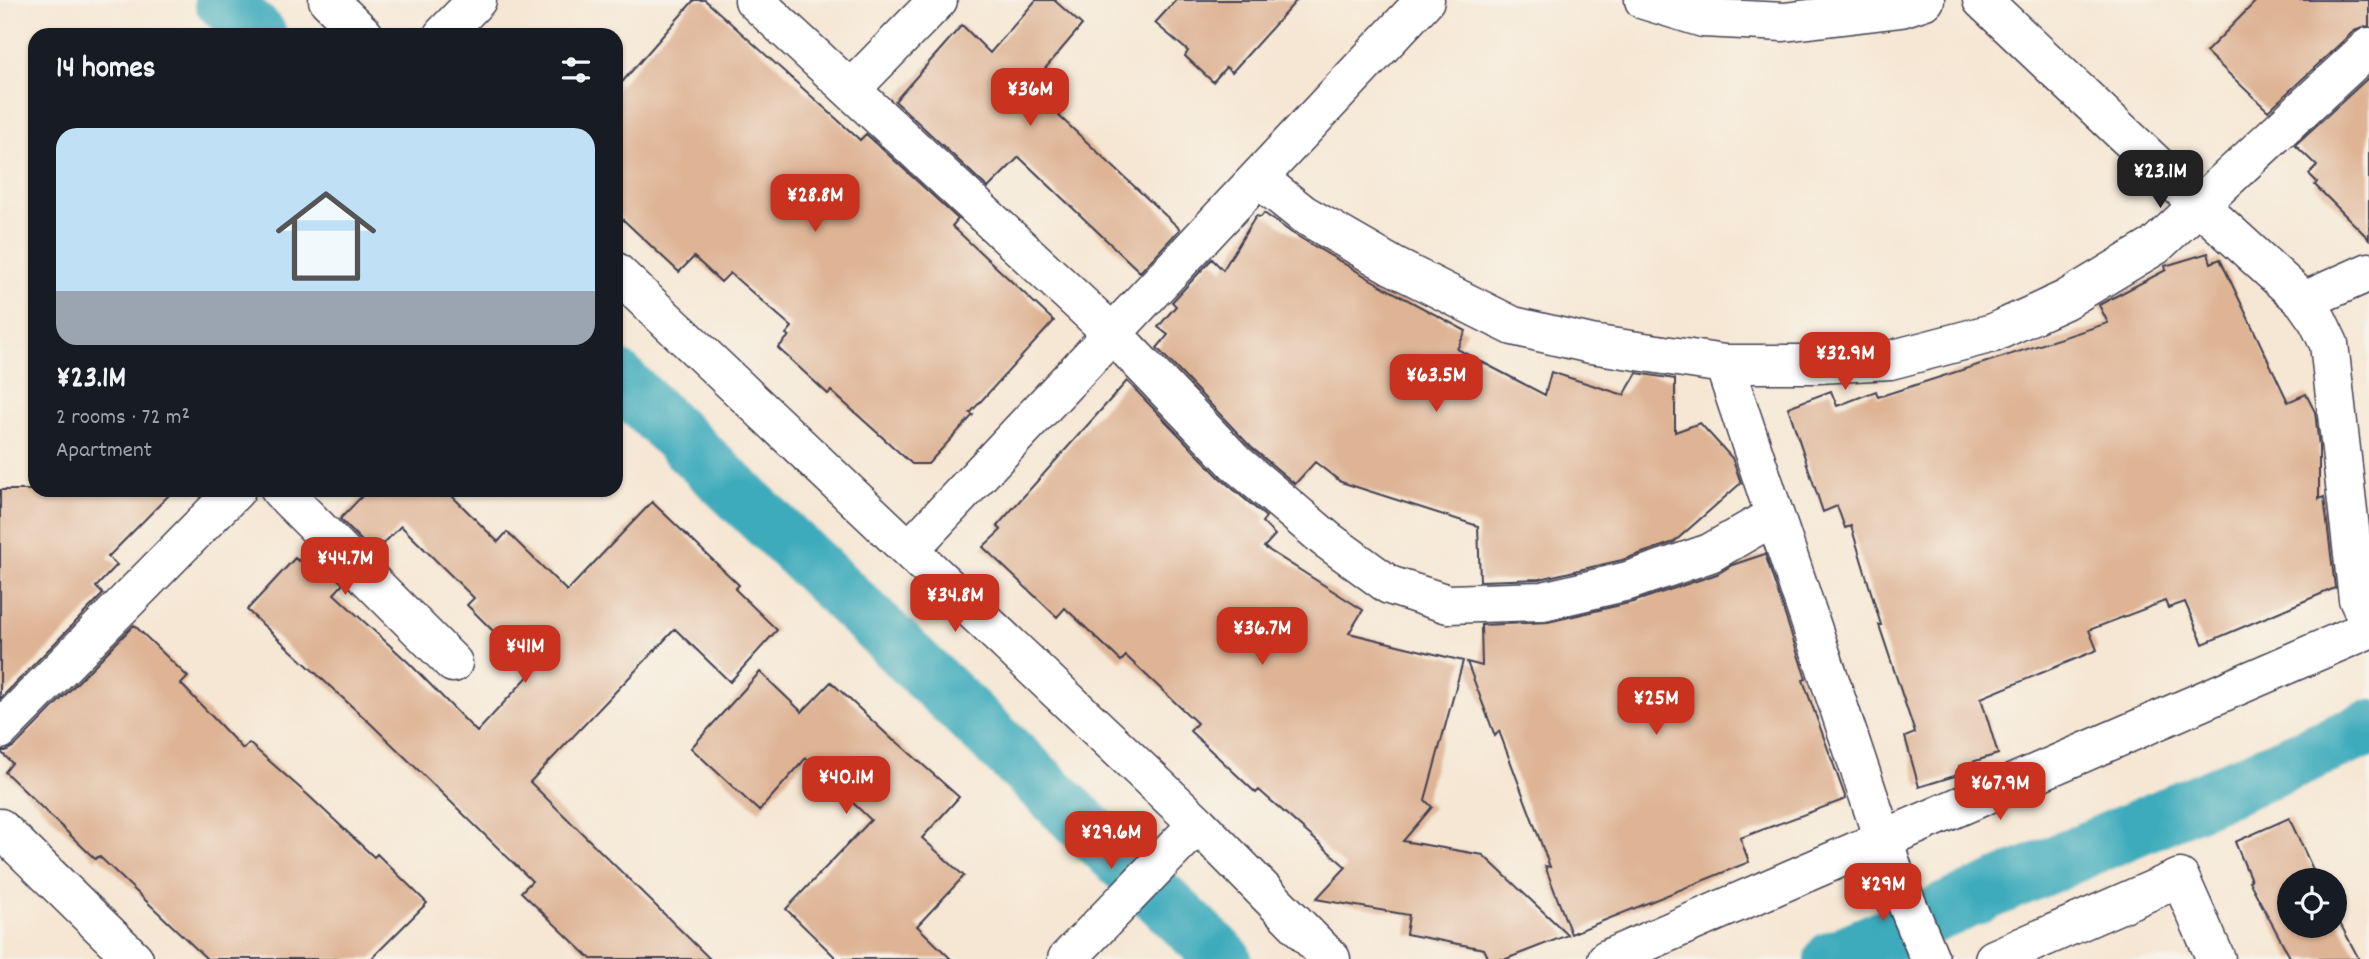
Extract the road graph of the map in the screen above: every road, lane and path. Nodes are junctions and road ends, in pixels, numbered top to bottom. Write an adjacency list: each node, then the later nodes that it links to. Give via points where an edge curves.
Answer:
1 (328, 0): 9 (street)
2 (477, 0): 10 (street)
3 (754, 0): 12 (street)
4 (937, 0): 12 (street)
5 (1425, 0): 13 (street)
6 (1644, 0): 7 (street, via 1703,18 1784,22 1901,8)
7 (1925, 0)
8 (1982, 0): 14 (street)
9 (357, 28)
10 (450, 28)
11 (2369, 47): 14 (street)
12 (851, 89): 18 (street)
13 (1258, 178): 18 (street); 19 (street, via 1303,214 1513,326 1591,344)
14 (2200, 206): 17 (street); 19 (street, via 2155,246 2065,300 1993,333 1890,360)
15 (2369, 272): 17 (street)
16 (623, 279): 23 (street)
17 (2304, 301): 24 (street, via 2329,344 2358,599)
18 (1112, 333): 22 (street, via 1236,463 1326,539 1389,585 1448,604 1543,601 1628,581 1710,553); 23 (street)
19 (1724, 364): 22 (street)
20 (229, 497): 27 (street)
21 (287, 497): 26 (street)
22 (1774, 516): 30 (street)
23 (909, 550): 28 (street)
24 (2369, 623)
25 (2369, 629): 30 (street)
26 (453, 663)
27 (0, 730)
28 (1198, 824): 33 (street); 34 (street)
29 (0, 828): 32 (street)
30 (1889, 858): 31 (street); 35 (street)
31 (1928, 953)
32 (134, 959)
33 (1067, 959)
34 (1331, 959)
35 (1607, 959)
36 (1994, 959): 37 (street, via 2180,878)
37 (2216, 959)

